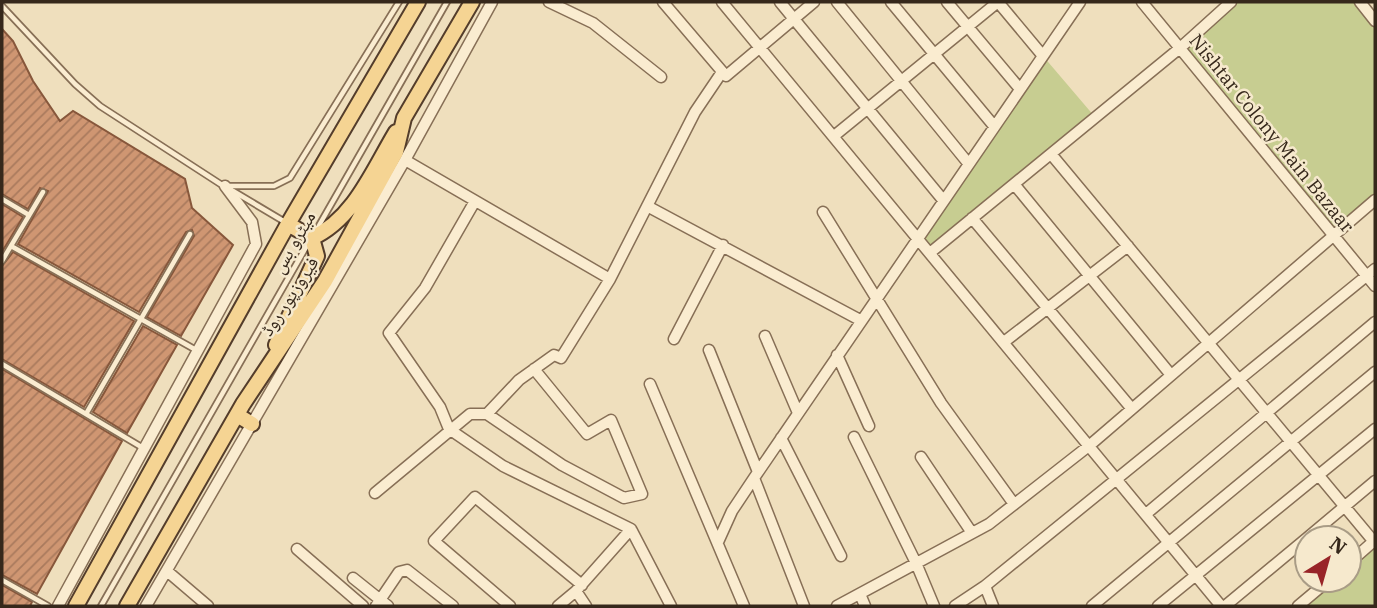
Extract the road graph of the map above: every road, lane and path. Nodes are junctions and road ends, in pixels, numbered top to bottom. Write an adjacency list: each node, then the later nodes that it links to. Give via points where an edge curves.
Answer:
1 (399, 2): 41 (lane, via 290,177 274,186)
2 (418, 2): 51 (main road, فیروزپور روڈ)
3 (447, 2): 55 (lane, میٹرو بس)
4 (471, 2): 21 (main road, فیروزپور روڈ)
5 (492, 2): 24 (street)
6 (549, 2): 30 (street, via 593,23)
7 (663, 2): 29 (street)
8 (722, 2): 25 (street)
9 (779, 2): 20 (street)
10 (814, 2): 20 (street)
11 (837, 2): 31 (street)
12 (891, 2): 27 (street)
13 (947, 2): 23 (street)
14 (1067, 2): 19 (street)
15 (1142, 2): 26 (street, Nishtar Colony Main Bazaar)
16 (1231, 2): 26 (street)
17 (1360, 2): 22 (street)
18 (2, 6): 41 (lane, via 100,106)
19 (1077, 6): 28 (street)
20 (793, 18): 25 (street); 33 (street)
21 (461, 19): 24 (street); 34 (main road, فیروزپور روڈ)
22 (1375, 21)
23 (968, 27): 27 (street); 28 (street, via 999,2); 32 (street)
24 (478, 28): 38 (street)
25 (759, 47): 29 (street, via 726,76); 36 (street)
26 (1180, 48): 37 (street); 54 (street, Nishtar Colony Main Bazaar)
27 (935, 55): 31 (street); 35 (street)
28 (1043, 56): 32 (street)
29 (722, 72): 47 (street, via 695,112)
30 (661, 77)
31 (901, 81): 33 (street); 39 (street)
32 (1020, 89): 35 (street)
33 (868, 108): 36 (street); 44 (street)
34 (404, 118): 55 (main road, via 346,214); 79 (main road, فیروزپور روڈ, via 396,152 325,281)
35 (994, 126): 39 (street)
36 (834, 136): 53 (street)
37 (1051, 154): 40 (street); 58 (street)
38 (405, 160): 46 (street); 92 (street)
39 (968, 163): 44 (street)
40 (1014, 184): 50 (street); 62 (street)
41 (225, 186): 51 (lane); 65 (street, via 256,230 256,244)
42 (43, 192): 49 (lane)
43 (2, 199): 49 (lane)
44 (943, 200): 53 (street)
45 (1375, 200): 54 (street)
46 (475, 201): 63 (street); 94 (street, via 425,288 389,333 440,407)
47 (647, 206): 57 (street); 63 (street)
48 (823, 212): 67 (street)
49 (29, 215): 56 (lane)
50 (972, 218): 59 (street); 68 (street)
51 (288, 224): 55 (main road); 66 (main road, فیروزپور روڈ)
52 (190, 234): 69 (lane)
53 (918, 236): 59 (street); 67 (street)
54 (1334, 236): 61 (street, Nishtar Colony Main Bazaar); 75 (street)
55 (312, 238): 79 (main road, via 316,263); 132 (lane, میٹرو بس)
56 (11, 246): 60 (lane); 69 (lane)
57 (723, 246): 70 (street); 73 (street)
58 (1128, 246): 62 (street); 75 (street)
59 (931, 252): 74 (street)
60 (2, 261)
61 (1371, 272): 64 (street, Nishtar Colony Main Bazaar); 84 (street)
62 (1090, 277): 68 (street); 83 (street)
63 (610, 279): 81 (street, via 561,358 554,355)
64 (1375, 286)
65 (232, 289): 66 (street); 77 (street)
66 (246, 298): 131 (main road, فیروزپور روڈ)
67 (875, 299): 70 (street); 107 (street, via 941,403)
68 (1047, 308): 74 (street); 86 (street)
69 (142, 319): 77 (lane); 89 (lane)
70 (860, 320): 78 (street)
71 (1375, 322): 88 (street)
72 (765, 336): 87 (street)
73 (674, 339)
74 (1004, 342): 99 (street)
75 (1209, 343): 83 (street); 84 (street)
76 (709, 350): 102 (street)
77 (197, 351): 100 (street)
78 (837, 355): 87 (street); 93 (street)
79 (272, 356): 91 (main road, فیروزپور روڈ)
80 (2, 364): 89 (lane)
81 (534, 369): 90 (street); 90 (street, via 587,434 611,420 642,494 624,498 562,465)
82 (1375, 372): 98 (street)
83 (1171, 375): 86 (street)
84 (1239, 380): 88 (street); 104 (street)
85 (650, 384): 114 (street)
86 (1132, 409): 99 (street)
87 (798, 412): 96 (street)
88 (1266, 412): 98 (street); 109 (street)
89 (86, 414): 100 (lane)
90 (487, 414): 94 (street, via 470,414)
91 (237, 415): 92 (main road); 133 (main road, فیروزپور روڈ)
92 (252, 424): 120 (street)
93 (869, 426)
94 (449, 429): 106 (street); 111 (street, via 503,466)
95 (1375, 429): 103 (street)
96 (781, 438): 102 (street); 118 (street)
97 (853, 438): 119 (street)
98 (1290, 442): 103 (street); 115 (street)
99 (1090, 445): 104 (street); 107 (street)
100 (144, 449): 130 (street)
101 (921, 457): 112 (street)
102 (756, 475): 114 (street); 143 (street)
103 (1319, 476): 108 (street); 121 (street)
104 (1118, 480): 109 (street); 124 (street)
105 (1375, 481): 108 (street)
106 (375, 493)
107 (1014, 504): 112 (street)
108 (1345, 506): 110 (street); 113 (street)
109 (1146, 514): 115 (street)
110 (1324, 524)
111 (631, 530): 125 (street); 141 (street)
112 (972, 533): 119 (street)
113 (1375, 541)
114 (718, 542): 142 (street)
115 (1170, 542): 121 (street); 149 (street)
116 (297, 549): 136 (street)
117 (1293, 549): 151 (street)
118 (841, 556)
119 (916, 563): 126 (street); 146 (street)
120 (167, 571): 134 (street); 135 (street)
121 (1197, 576): 150 (street); 151 (street)
122 (353, 578): 128 (street)
123 (2, 580): 129 (lane)
124 (985, 586): 147 (street); 148 (street)
125 (579, 588): 138 (street, via 475,496 434,541); 139 (street); 140 (street)
126 (860, 594): 144 (street); 145 (street)
127 (1312, 594): 152 (street)
128 (381, 604): 137 (street, via 399,572 407,570)
129 (48, 606)
130 (58, 606)
131 (76, 606)
132 (101, 606)
133 (127, 606)
134 (146, 606)
135 (208, 606)
136 (363, 606)
137 (453, 606)
138 (510, 606)
139 (558, 606)
140 (586, 606)
141 (671, 606)
142 (744, 606)
143 (804, 606)
144 (837, 606)
145 (865, 606)
146 (934, 606)
147 (955, 606)
148 (993, 606)
149 (1092, 606)
150 (1158, 606)
151 (1223, 606)
152 (1298, 606)

